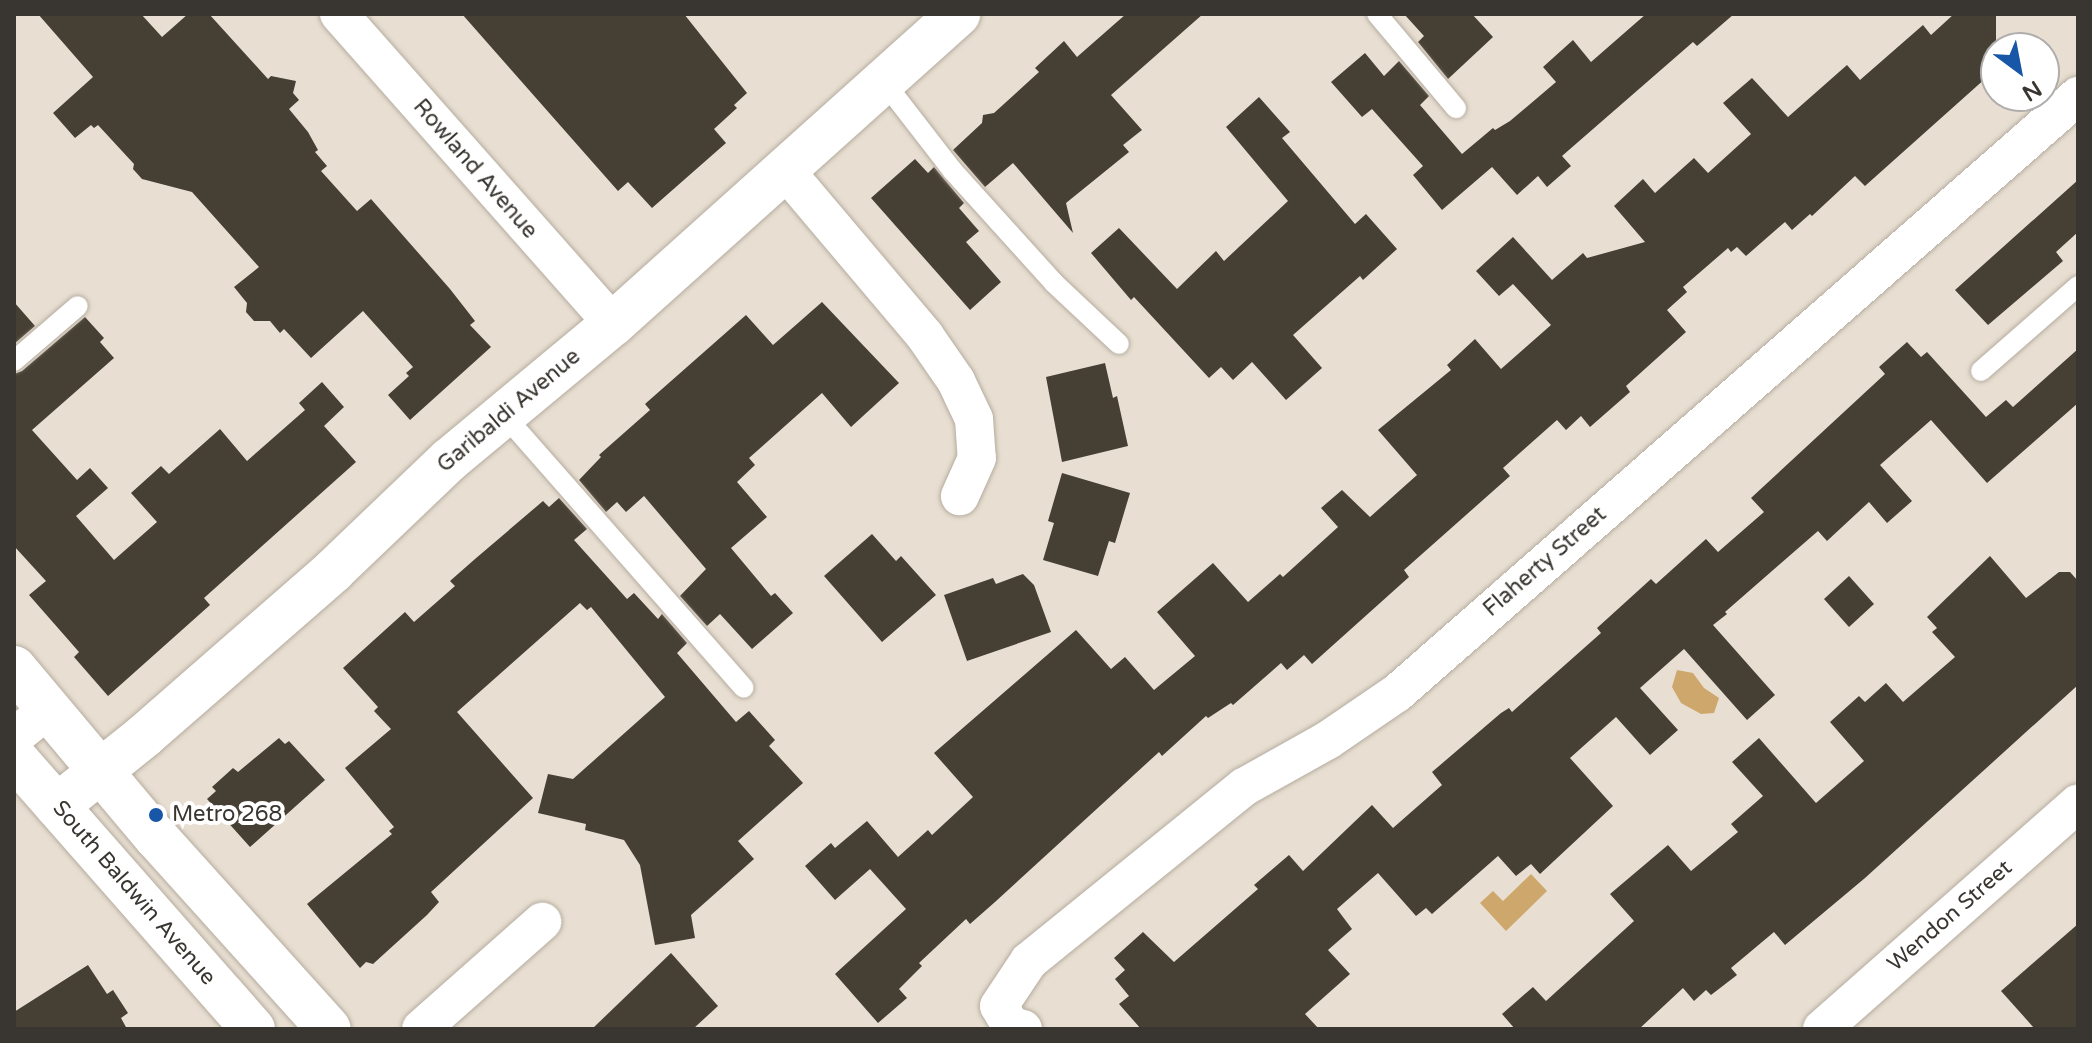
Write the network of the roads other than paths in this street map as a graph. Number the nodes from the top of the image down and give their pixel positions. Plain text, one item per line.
1 (339, 14) edge
2 (958, 14) edge
3 (1377, 14) edge
4 (884, 82) junction
5 (2078, 96) edge
6 (1456, 108) dead end
7 (784, 169) junction
8 (2078, 286) edge
9 (78, 306) dead end
10 (613, 324) junction
11 (1119, 344) dead end
12 (14, 361) edge
13 (1981, 371) dead end
14 (504, 415) junction
15 (960, 496) dead end
16 (14, 668) edge
17 (744, 688) dead end
18 (50, 708) junction
19 (14, 737) edge
20 (14, 757) edge
21 (100, 769) junction
22 (2078, 803) edge
23 (57, 806) junction
24 (542, 922) dead end
25 (1011, 1018) edge
26 (253, 1029) edge
27 (329, 1029) edge
28 (421, 1029) edge
29 (1822, 1029) edge

1 - 10 street, Rowland Avenue
2 - 4 street, Garibaldi Avenue
3 - 6 lane
4 - 7 street, Garibaldi Avenue
4 - 11 lane
5 - 25 street, Flaherty Street
7 - 10 street, Garibaldi Avenue
7 - 15 street
8 - 13 lane
9 - 12 lane
10 - 14 street, Garibaldi Avenue
14 - 17 lane
14 - 21 street, Garibaldi Avenue
16 - 18 street
18 - 19 street
18 - 21 street
20 - 23 street, South Baldwin Avenue
21 - 23 street, Garibaldi Avenue
21 - 27 street
22 - 29 street, Wendon Street
23 - 26 street, South Baldwin Avenue
24 - 28 street

